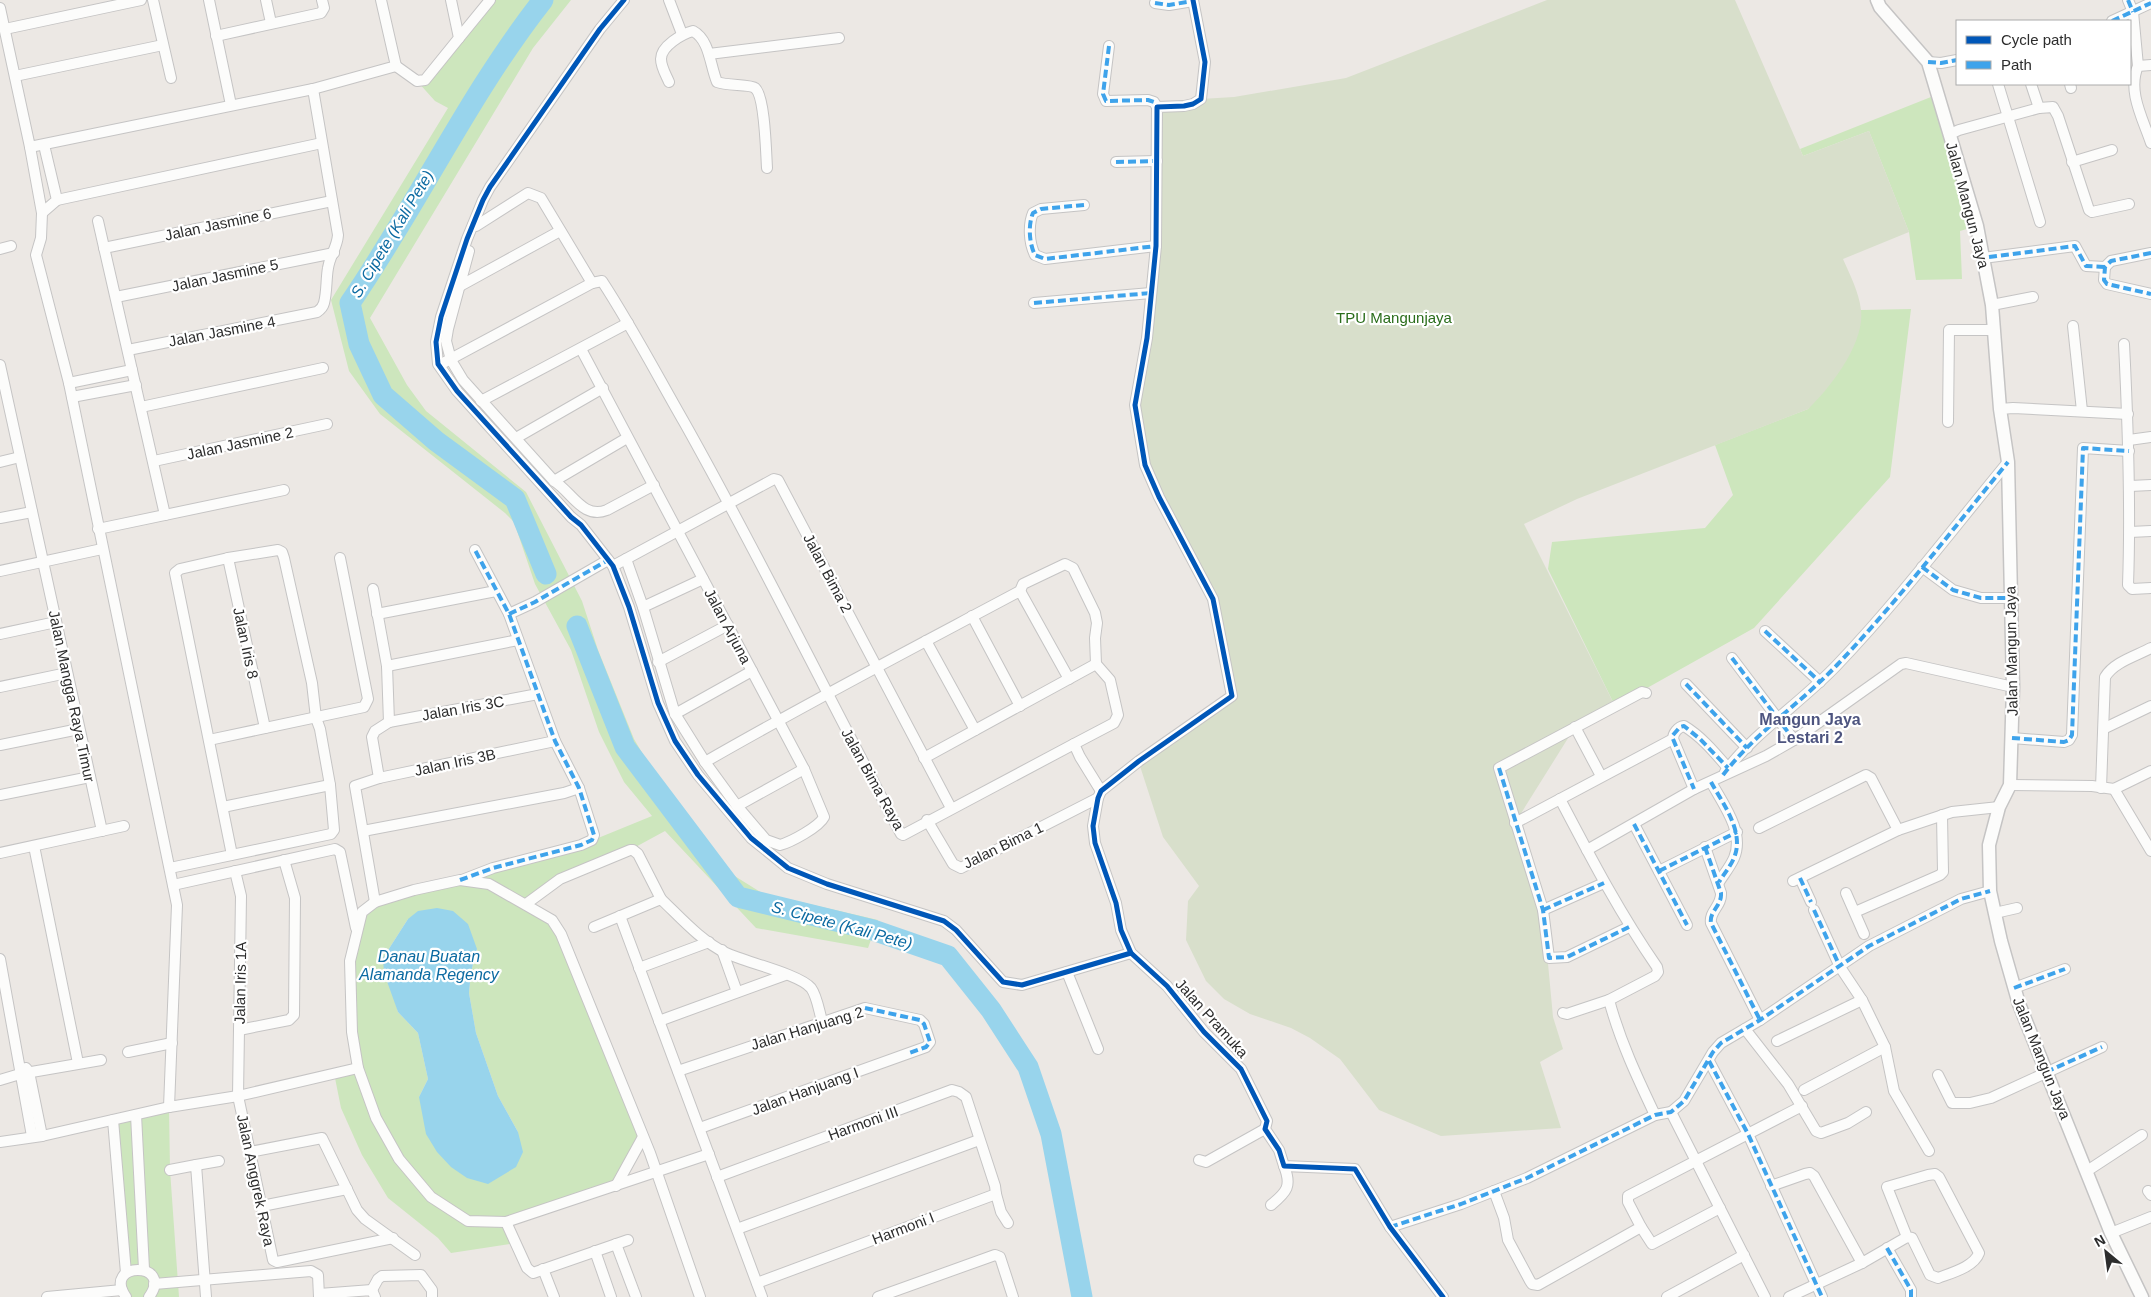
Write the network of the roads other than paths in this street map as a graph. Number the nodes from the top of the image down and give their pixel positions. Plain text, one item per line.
1 (141, 0) edge
2 (153, 0) edge
3 (208, 0) edge
4 (266, 0) edge
5 (322, 0) edge
6 (381, 0) edge
7 (452, 0) edge
8 (490, 0) edge
9 (624, 0) edge
10 (669, 0) edge
11 (1193, 0) edge
12 (1877, 0) edge
13 (2128, 0) edge
14 (1155, 3) dead end
15 (2151, 3) edge
16 (0, 8) edge
17 (2133, 12) junction
18 (2114, 20) edge
19 (270, 23) junction
20 (5, 29) junction
21 (682, 34) junction
22 (216, 36) junction
23 (459, 38) junction
24 (840, 38) dead end
25 (163, 45) junction
26 (1109, 46) dead end
27 (709, 54) junction
28 (1956, 60) edge
29 (1928, 62) junction
30 (2151, 65) edge
31 (396, 66) junction
32 (2138, 66) junction
33 (15, 76) junction
34 (171, 78) dead end
35 (669, 82) dead end
36 (1998, 85) edge
37 (2031, 85) edge
38 (313, 89) junction
39 (231, 105) junction
40 (1157, 107) junction
41 (2038, 108) junction
42 (2008, 118) junction
43 (1950, 134) junction
44 (322, 143) junction
45 (2151, 143) edge
46 (44, 144) junction
47 (30, 147) junction
48 (2112, 150) dead end
49 (1157, 160) junction
50 (1116, 162) dead end
51 (2072, 162) junction
52 (767, 168) dead end
53 (57, 200) junction
54 (332, 201) junction
55 (2129, 204) dead end
56 (1084, 205) dead end
57 (42, 214) junction
58 (98, 220) dead end
59 (2040, 222) dead end
60 (475, 225) junction
61 (560, 231) junction
62 (11, 246) dead end
63 (1156, 246) junction
64 (104, 248) junction
65 (0, 249) edge
66 (334, 252) junction
67 (2151, 252) edge
68 (1983, 258) junction
69 (2105, 267) junction
70 (592, 283) junction
71 (461, 286) junction
72 (450, 291) junction
73 (1151, 293) junction
74 (2151, 294) edge
75 (116, 297) junction
76 (2033, 297) dead end
77 (1034, 303) dead end
78 (1992, 305) junction
79 (628, 323) junction
80 (2073, 326) dead end
81 (1994, 330) junction
82 (2124, 344) dead end
83 (581, 349) junction
84 (128, 350) junction
85 (451, 360) junction
86 (438, 364) junction
87 (0, 365) edge
88 (323, 368) dead end
89 (132, 370) junction
90 (69, 383) junction
91 (136, 385) junction
92 (602, 388) junction
93 (72, 397) junction
94 (481, 400) junction
95 (4, 404) edge
96 (141, 408) junction
97 (2000, 409) junction
98 (2082, 412) junction
99 (2128, 414) junction
100 (1948, 422) dead end
101 (327, 424) dead end
102 (2151, 437) edge
103 (516, 438) junction
104 (627, 438) junction
105 (2129, 445) junction
106 (20, 457) junction
107 (0, 462) edge
108 (154, 462) junction
109 (2008, 462) junction
110 (554, 481) junction
111 (2151, 484) edge
112 (654, 486) junction
113 (2130, 486) junction
114 (284, 490) dead end
115 (730, 505) junction
116 (32, 512) junction
117 (165, 515) junction
118 (0, 518) edge
119 (98, 529) junction
120 (2151, 531) edge
121 (678, 532) junction
122 (2130, 532) junction
123 (102, 549) junction
124 (475, 550) dead end
125 (228, 558) junction
126 (340, 558) dead end
127 (626, 560) junction
128 (43, 561) junction
129 (610, 563) junction
130 (1922, 567) junction
131 (0, 571) edge
132 (703, 579) junction
133 (2151, 588) edge
134 (373, 589) dead end
135 (496, 591) junction
136 (1020, 591) junction
137 (2011, 598) junction
138 (643, 607) junction
139 (376, 614) junction
140 (509, 614) junction
141 (972, 616) junction
142 (56, 622) junction
143 (728, 626) junction
144 (1765, 630) dead end
145 (0, 634) edge
146 (518, 640) junction
147 (926, 641) junction
148 (2151, 648) edge
149 (1732, 658) dead end
150 (658, 662) junction
151 (1096, 664) junction
152 (387, 666) junction
153 (877, 667) junction
154 (752, 671) junction
155 (67, 673) junction
156 (1069, 679) junction
157 (1820, 682) junction
158 (1686, 684) dead end
159 (2013, 686) junction
160 (0, 687) edge
161 (1646, 693) dead end
162 (538, 694) junction
163 (827, 696) junction
164 (1020, 706) junction
165 (2151, 706) edge
166 (675, 714) junction
167 (316, 718) junction
168 (1779, 719) junction
169 (778, 720) junction
170 (389, 722) junction
171 (1575, 727) junction
172 (265, 728) junction
173 (2104, 728) junction
174 (79, 729) junction
175 (974, 730) junction
176 (2012, 738) junction
177 (208, 740) junction
178 (1673, 740) junction
179 (1794, 740) junction
180 (555, 741) junction
181 (1074, 744) junction
182 (0, 745) edge
183 (1748, 748) junction
184 (924, 758) junction
185 (705, 762) junction
186 (804, 769) junction
187 (1725, 771) junction
188 (2151, 771) edge
189 (1601, 776) junction
190 (90, 777) junction
191 (379, 778) junction
192 (1711, 782) junction
193 (330, 785) junction
194 (2010, 785) junction
195 (579, 788) junction
196 (2101, 788) junction
197 (1694, 789) junction
198 (2114, 789) junction
199 (1100, 794) junction
200 (0, 795) edge
201 (1560, 799) junction
202 (738, 806) junction
203 (224, 807) junction
204 (1999, 807) junction
205 (951, 808) junction
206 (1942, 815) junction
207 (928, 820) junction
208 (1515, 824) junction
209 (1634, 824) junction
210 (124, 826) dead end
211 (1759, 828) dead end
212 (1898, 830) junction
213 (102, 831) junction
214 (363, 831) junction
215 (1737, 832) junction
216 (2147, 837) edge
217 (34, 846) junction
218 (1705, 847) junction
219 (1587, 850) junction
220 (2151, 850) edge
221 (0, 854) edge
222 (232, 855) junction
223 (284, 860) junction
224 (170, 868) junction
225 (235, 871) junction
226 (1659, 871) junction
227 (460, 880) junction
228 (1718, 882) junction
229 (1604, 883) junction
230 (173, 885) junction
231 (1990, 891) junction
232 (1846, 893) dead end
233 (661, 899) junction
234 (375, 902) junction
235 (526, 904) junction
236 (2017, 908) dead end
237 (1543, 910) junction
238 (1855, 912) junction
239 (1995, 913) junction
240 (620, 916) junction
241 (1687, 925) dead end
242 (1629, 926) junction
243 (594, 927) dead end
244 (356, 930) junction
245 (1864, 934) dead end
246 (709, 942) junction
247 (722, 950) junction
248 (1130, 953) junction
249 (0, 959) edge
250 (1840, 967) junction
251 (640, 968) junction
252 (2065, 969) dead end
253 (1067, 972) junction
254 (785, 975) junction
255 (2014, 988) junction
256 (738, 992) junction
257 (1609, 1000) junction
258 (1862, 1000) junction
259 (1563, 1013) dead end
260 (1760, 1020) junction
261 (659, 1021) junction
262 (822, 1021) junction
263 (1745, 1029) junction
264 (239, 1030) junction
265 (1777, 1041) dead end
266 (172, 1043) junction
267 (1885, 1046) junction
268 (2102, 1046) dead end
269 (1098, 1049) dead end
270 (128, 1052) dead end
271 (910, 1054) joint
272 (101, 1060) dead end
273 (1709, 1061) junction
274 (78, 1063) junction
275 (358, 1068) junction
276 (678, 1071) junction
277 (2046, 1072) junction
278 (25, 1073) junction
279 (1938, 1075) dead end
280 (0, 1080) edge
281 (1804, 1090) dead end
282 (238, 1096) junction
283 (1802, 1106) junction
284 (169, 1107) junction
285 (1671, 1112) junction
286 (1866, 1112) dead end
287 (136, 1115) junction
288 (1656, 1115) junction
289 (113, 1120) junction
290 (700, 1128) junction
291 (1266, 1129) junction
292 (1748, 1134) junction
293 (2142, 1135) dead end
294 (37, 1136) junction
295 (643, 1137) junction
296 (979, 1140) junction
297 (0, 1142) edge
298 (1929, 1151) dead end
299 (250, 1152) junction
300 (708, 1152) junction
301 (1199, 1160) dead end
302 (1696, 1160) junction
303 (219, 1161) dead end
304 (196, 1165) junction
305 (1284, 1166) junction
306 (170, 1170) dead end
307 (656, 1171) junction
308 (2087, 1171) junction
309 (717, 1177) junction
310 (616, 1186) junction
311 (1771, 1186) junction
312 (348, 1189) junction
313 (1494, 1191) junction
314 (996, 1194) junction
315 (1271, 1205) dead end
316 (262, 1206) junction
317 (1720, 1208) junction
318 (2151, 1217) edge
319 (506, 1222) junction
320 (1008, 1223) dead end
321 (1390, 1227) junction
322 (1641, 1227) junction
323 (737, 1230) junction
324 (2111, 1233) junction
325 (1907, 1237) junction
326 (394, 1238) junction
327 (628, 1240) dead end
328 (616, 1244) junction
329 (1887, 1248) junction
330 (595, 1251) junction
331 (416, 1255) dead end
332 (1744, 1255) junction
333 (1862, 1263) junction
334 (144, 1269) junction
335 (543, 1269) junction
336 (126, 1273) junction
337 (205, 1280) junction
338 (757, 1283) junction
339 (154, 1284) junction
340 (1816, 1285) junction
341 (374, 1293) edge
342 (124, 1294) edge
343 (319, 1295) edge
344 (47, 1297) edge
345 (149, 1297) edge
346 (206, 1297) edge
347 (432, 1297) edge
348 (554, 1297) edge
349 (612, 1297) edge
350 (636, 1297) edge
351 (700, 1297) edge
352 (762, 1297) edge
353 (878, 1297) edge
354 (1013, 1297) edge
355 (1443, 1297) edge
356 (1667, 1297) edge
357 (1765, 1297) edge
358 (1789, 1297) edge
359 (1822, 1297) edge
360 (1911, 1297) edge
361 (2142, 1297) edge

1 - 20 street
2 - 25 street
3 - 22 street
4 - 19 street
5 - 19 street
6 - 31 street
7 - 23 street
8 - 23 street
9 - 60 street
10 - 21 street
11 - 14 street
11 - 40 street
12 - 29 street, Jalan Mangun Jaya
13 - 17 street
15 - 17 street
16 - 20 street
17 - 18 street
17 - 32 street
19 - 22 street
20 - 33 street
21 - 27 street
21 - 35 street
22 - 39 street
23 - 31 street
24 - 27 street
25 - 33 street
25 - 34 street
26 - 40 street
27 - 52 street
28 - 29 street
29 - 43 street, Jalan Mangun Jaya
30 - 32 street
31 - 38 street
32 - 45 street
33 - 47 street
36 - 42 street
37 - 41 street
38 - 39 street
38 - 44 street
39 - 46 street
40 - 49 street
41 - 42 street
41 - 51 street
42 - 43 street
42 - 59 street
43 - 68 street, Jalan Mangun Jaya
44 - 53 street
44 - 54 street
46 - 47 street
46 - 53 street
47 - 57 street
48 - 51 street
49 - 50 street
49 - 63 street
51 - 55 street
53 - 57 street
54 - 64 street, Jalan Jasmine 6
54 - 66 street
56 - 63 street
57 - 90 street
58 - 64 street
60 - 61 street
60 - 71 street
60 - 72 street
61 - 70 street
61 - 71 street
62 - 65 street
63 - 73 street
64 - 75 street
66 - 75 street, Jalan Jasmine 5
66 - 84 street, Jalan Jasmine 4
67 - 69 street
68 - 69 street
68 - 78 street, Jalan Mangun Jaya
69 - 74 street
70 - 79 street, Jalan Bima Raya
70 - 85 street
71 - 72 street
71 - 85 street
72 - 86 street
73 - 77 street
73 - 199 street
75 - 84 street
76 - 78 street
78 - 81 street, Jalan Mangun Jaya
79 - 83 street
79 - 115 street, Jalan Bima Raya
80 - 98 street
81 - 97 street, Jalan Mangun Jaya
81 - 100 street
82 - 99 street
83 - 92 street, Jalan Arjuna
83 - 94 street
84 - 89 street
85 - 86 street
85 - 94 street
86 - 129 street
87 - 95 street, Jalan Mangga Raya Timur
88 - 96 street
89 - 90 street
89 - 91 street
90 - 93 street
91 - 93 street
91 - 96 street
92 - 103 street
92 - 104 street, Jalan Arjuna
93 - 119 street
94 - 103 street
95 - 106 street, Jalan Mangga Raya Timur
96 - 108 street
97 - 98 street
97 - 109 street, Jalan Mangun Jaya
98 - 99 street
99 - 105 street
101 - 108 street, Jalan Jasmine 2
102 - 105 street
103 - 110 street
104 - 110 street
104 - 112 street, Jalan Arjuna
105 - 113 street
105 - 176 street
106 - 107 street
106 - 116 street, Jalan Mangga Raya Timur
108 - 117 street
109 - 130 street
109 - 137 street, Jalan Mangun Jaya
110 - 112 street
111 - 113 street
112 - 121 street, Jalan Arjuna
113 - 122 street
114 - 117 street
115 - 121 street
115 - 153 street, Jalan Bima 2
115 - 163 street, Jalan Bima Raya
116 - 118 street
116 - 128 street, Jalan Mangga Raya Timur
117 - 119 street
119 - 123 street
120 - 122 street
121 - 127 street
121 - 132 street, Jalan Arjuna
122 - 133 street
123 - 128 street
123 - 224 street
124 - 135 street
125 - 167 street
125 - 172 street, Jalan Iris 8
125 - 177 street
126 - 167 street
127 - 129 street
127 - 138 street
128 - 131 street
128 - 142 street, Jalan Mangga Raya Timur
129 - 140 street
129 - 253 street
130 - 137 street
130 - 157 street
132 - 138 street
132 - 143 street, Jalan Arjuna
134 - 139 street
135 - 139 street
135 - 140 street
136 - 141 street
136 - 151 street
136 - 156 street
137 - 159 street, Jalan Mangun Jaya
138 - 150 street
139 - 152 street
140 - 146 street
141 - 147 street
141 - 164 street
142 - 145 street
142 - 155 street, Jalan Mangga Raya Timur
143 - 150 street
143 - 154 street, Jalan Arjuna
144 - 157 street
146 - 152 street
146 - 162 street
147 - 153 street
147 - 175 street
148 - 173 street
149 - 168 street
150 - 166 street
151 - 156 street
151 - 181 street, Jalan Bima Raya
152 - 170 street
153 - 163 street
153 - 184 street, Jalan Bima 2
154 - 166 street
154 - 169 street, Jalan Arjuna
155 - 160 street
155 - 174 street, Jalan Mangga Raya Timur
156 - 164 street
157 - 168 street
158 - 183 street
159 - 176 street, Jalan Mangun Jaya
159 - 179 street
161 - 171 street
162 - 170 street, Jalan Iris 3C
162 - 180 street
163 - 169 street
163 - 207 street, Jalan Bima Raya
164 - 175 street
165 - 173 street
166 - 185 street
167 - 172 street
167 - 193 street
168 - 179 street
168 - 183 street
169 - 185 street
169 - 186 street, Jalan Arjuna
170 - 191 street
171 - 189 street
171 - 208 street
172 - 177 street
173 - 196 street
174 - 182 street
174 - 190 street, Jalan Mangga Raya Timur
175 - 184 street
176 - 194 street, Jalan Mangun Jaya
177 - 203 street
178 - 187 street
178 - 189 street
178 - 197 street
179 - 187 street
180 - 191 street, Jalan Iris 3B
180 - 195 street
181 - 199 street
181 - 205 street, Jalan Bima Raya
183 - 187 street
184 - 205 street, Jalan Bima 2
185 - 202 street
186 - 202 street
186 - 202 street, Jalan Arjuna
187 - 192 street
188 - 198 street
189 - 201 street
190 - 200 street
190 - 213 street, Jalan Mangga Raya Timur
191 - 214 street, Jalan Iris 3B
192 - 197 street
192 - 215 street
193 - 203 street
193 - 222 street
194 - 196 street
194 - 204 street, Jalan Mangun Jaya
195 - 214 street
195 - 227 street
196 - 198 street
197 - 209 street
198 - 216 street
199 - 207 street, Jalan Bima 1
199 - 248 street, Jalan Pramuka
201 - 208 street
201 - 219 street
203 - 222 street
204 - 206 street
204 - 231 street, Jalan Mangun Jaya
205 - 207 street, Jalan Bima Raya
206 - 212 street
206 - 238 street
208 - 237 street
209 - 219 street
209 - 226 street
210 - 213 street
211 - 212 street
212 - 250 street
213 - 217 street
214 - 234 street
215 - 218 street
215 - 228 street
216 - 220 street
217 - 221 street
217 - 274 street
218 - 226 street
218 - 228 street
219 - 229 street
222 - 224 street
223 - 225 street
223 - 244 street
223 - 264 street
224 - 230 street
225 - 230 street
225 - 264 street, Jalan Iris 1A
226 - 241 street
227 - 234 street
227 - 235 street
228 - 260 street
229 - 237 street
229 - 242 street
230 - 266 street
231 - 239 street, Jalan Mangun Jaya
231 - 250 street
232 - 238 street
233 - 235 street
233 - 240 street
233 - 246 street
234 - 244 street
235 - 295 street
236 - 239 street
237 - 242 street
238 - 245 street
239 - 255 street, Jalan Mangun Jaya
240 - 243 street
240 - 251 street
242 - 257 street
244 - 275 street
246 - 247 street
246 - 251 street
247 - 254 street
247 - 256 street
248 - 253 street
248 - 291 street, Jalan Pramuka
249 - 278 street
250 - 258 street
250 - 260 street
251 - 261 street
252 - 255 street
253 - 269 street
254 - 256 street
254 - 262 street
255 - 277 street, Jalan Mangun Jaya
256 - 261 street
257 - 259 street
257 - 288 street
258 - 265 street
258 - 267 street
260 - 263 street
261 - 276 street
262 - 271 street, Jalan Hanjuang 2
262 - 276 street, Jalan Hanjuang 2
263 - 273 street
263 - 283 street
264 - 282 street, Jalan Iris 1A
266 - 270 street
266 - 284 street
267 - 281 street
267 - 298 street
268 - 277 street
271 - 290 street, Jalan Hanjuang I
272 - 274 street
273 - 285 street
273 - 292 street
274 - 278 street
275 - 282 street
275 - 319 street
276 - 290 street
277 - 279 street
277 - 308 street, Jalan Mangun Jaya
278 - 280 street
278 - 294 street
282 - 284 street
282 - 299 street, Jalan Anggrek Raya
283 - 286 street
283 - 292 street
284 - 287 street
285 - 288 street
285 - 302 street
287 - 289 street
287 - 334 street
288 - 313 street
289 - 294 street
289 - 336 street
290 - 300 street
291 - 301 street
291 - 305 street, Jalan Pramuka
292 - 302 street
292 - 311 street
293 - 308 street
294 - 297 street
295 - 307 street
295 - 310 street
296 - 309 street, Harmoni III
296 - 314 street
296 - 323 street
299 - 312 street
299 - 316 street, Jalan Anggrek Raya
300 - 307 street
300 - 309 street
302 - 317 street
302 - 322 street
303 - 304 street
304 - 306 street
304 - 337 street
305 - 315 street, Jalan Pramuka
305 - 321 street
307 - 310 street
307 - 351 street
308 - 324 street, Jalan Mangun Jaya
309 - 323 street
310 - 319 street
311 - 333 street
311 - 340 street
312 - 316 street
312 - 326 street
313 - 321 street
313 - 322 street
314 - 320 street
314 - 338 street, Harmoni I
316 - 326 street, Jalan Anggrek Raya
317 - 322 street
317 - 332 street
318 - 324 street
319 - 335 street
321 - 355 street
323 - 338 street
324 - 361 street, Jalan Mangun Jaya
325 - 325 street
325 - 329 street
326 - 331 street
327 - 328 street
328 - 330 street
328 - 350 street
329 - 333 street
329 - 360 street
330 - 335 street
330 - 349 street
332 - 356 street
332 - 357 street
333 - 340 street
334 - 336 street
334 - 339 street
335 - 348 street
336 - 342 street
337 - 339 street
337 - 343 street
337 - 346 street
338 - 352 street
339 - 345 street
340 - 358 street
340 - 359 street
341 - 343 street
341 - 347 street
342 - 344 street
353 - 354 street

